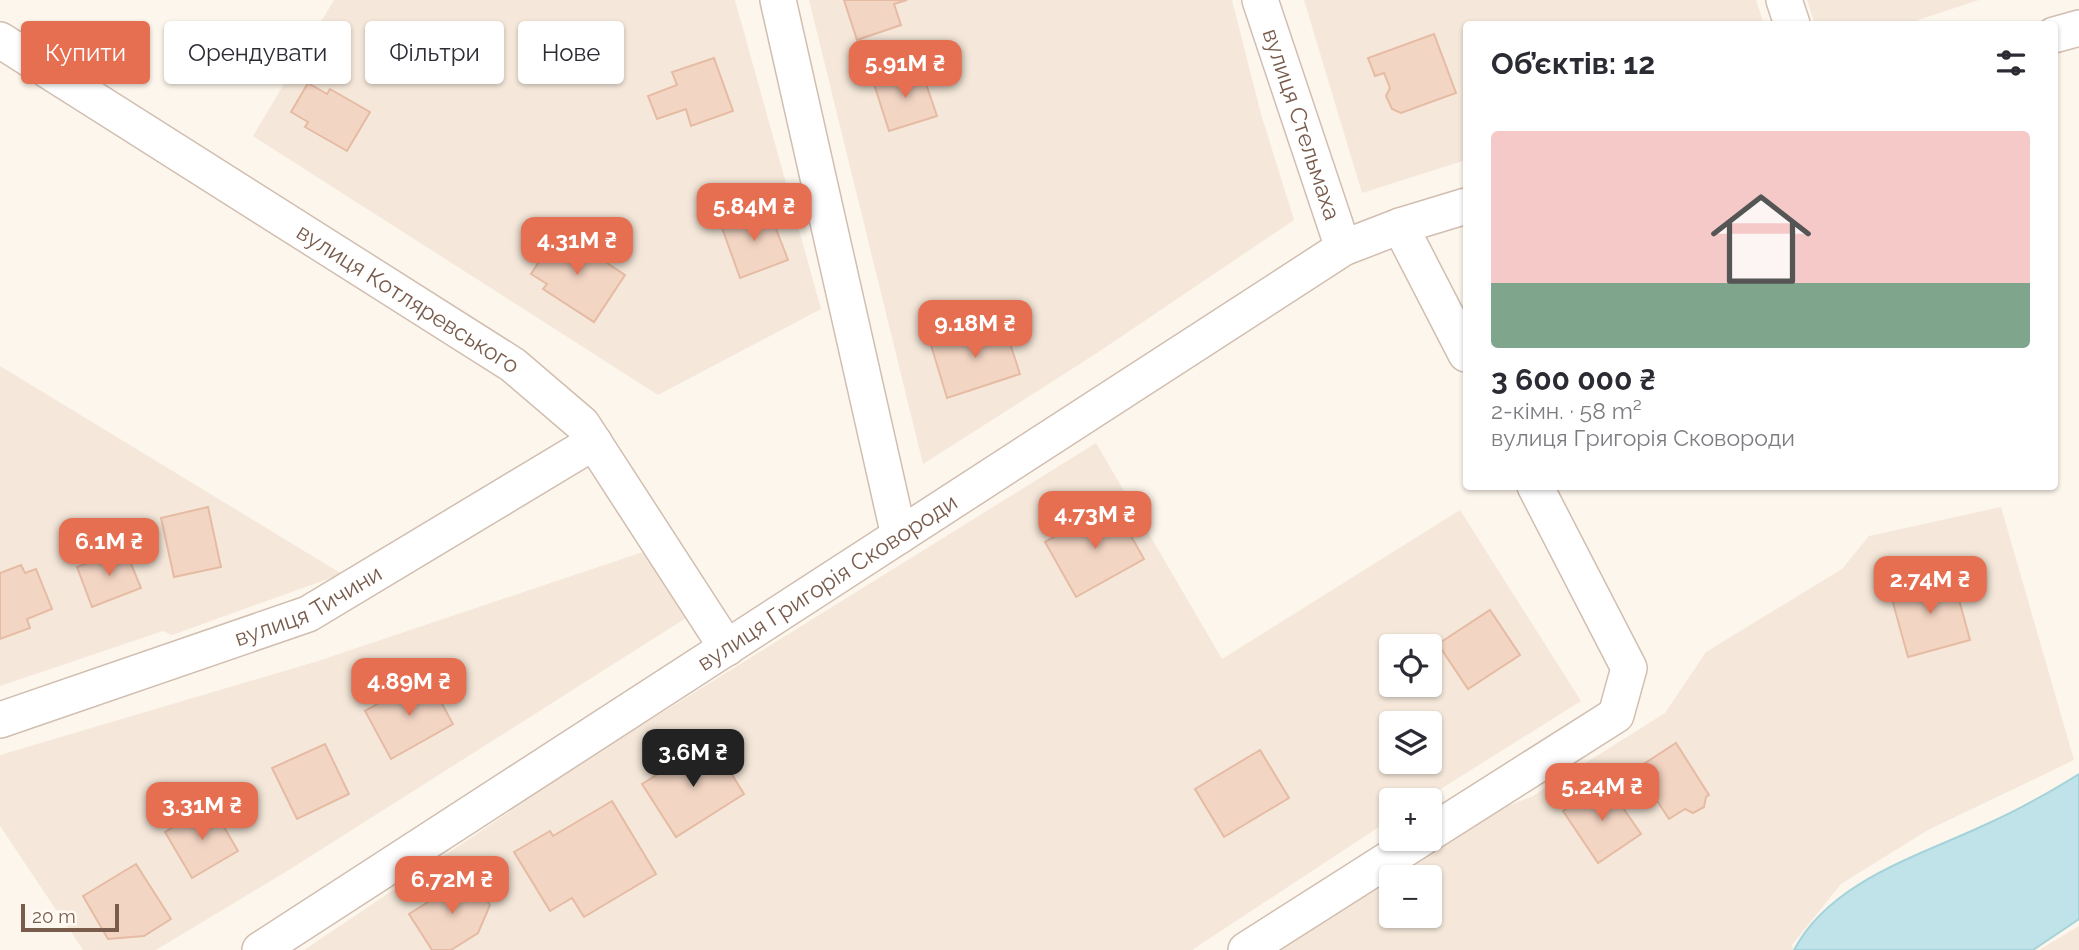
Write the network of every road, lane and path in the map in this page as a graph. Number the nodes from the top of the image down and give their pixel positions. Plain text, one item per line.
1 (778, 0) edge
2 (1260, 0) edge
3 (1784, 0) edge
4 (1791, 21) edge
5 (2079, 28) edge
6 (2058, 34) edge
7 (0, 40) edge
8 (1463, 207) edge
9 (1400, 226) junction
10 (1343, 248) junction
11 (1463, 348) edge
12 (594, 442) junction
13 (1537, 490) edge
14 (899, 536) junction
15 (727, 648) junction
16 (0, 720) edge
17 (1442, 825) edge
18 (1401, 851) edge
19 (260, 950) edge
20 (1245, 950) edge

1 - 14 street
2 - 10 street, вулиця Стельмаха
3 - 4 street
5 - 6 street
7 - 12 street, вулиця Котляревського
8 - 9 street, вулиця Григорія Сковороди
9 - 10 street, вулиця Григорія Сковороди
9 - 11 street
10 - 14 street, вулиця Григорія Сковороди
12 - 15 street, вулиця Котляревського
12 - 16 street, вулиця Тичини
13 - 17 street
14 - 15 street, вулиця Григорія Сковороди
15 - 19 street, вулиця Григорія Сковороди
18 - 20 street

